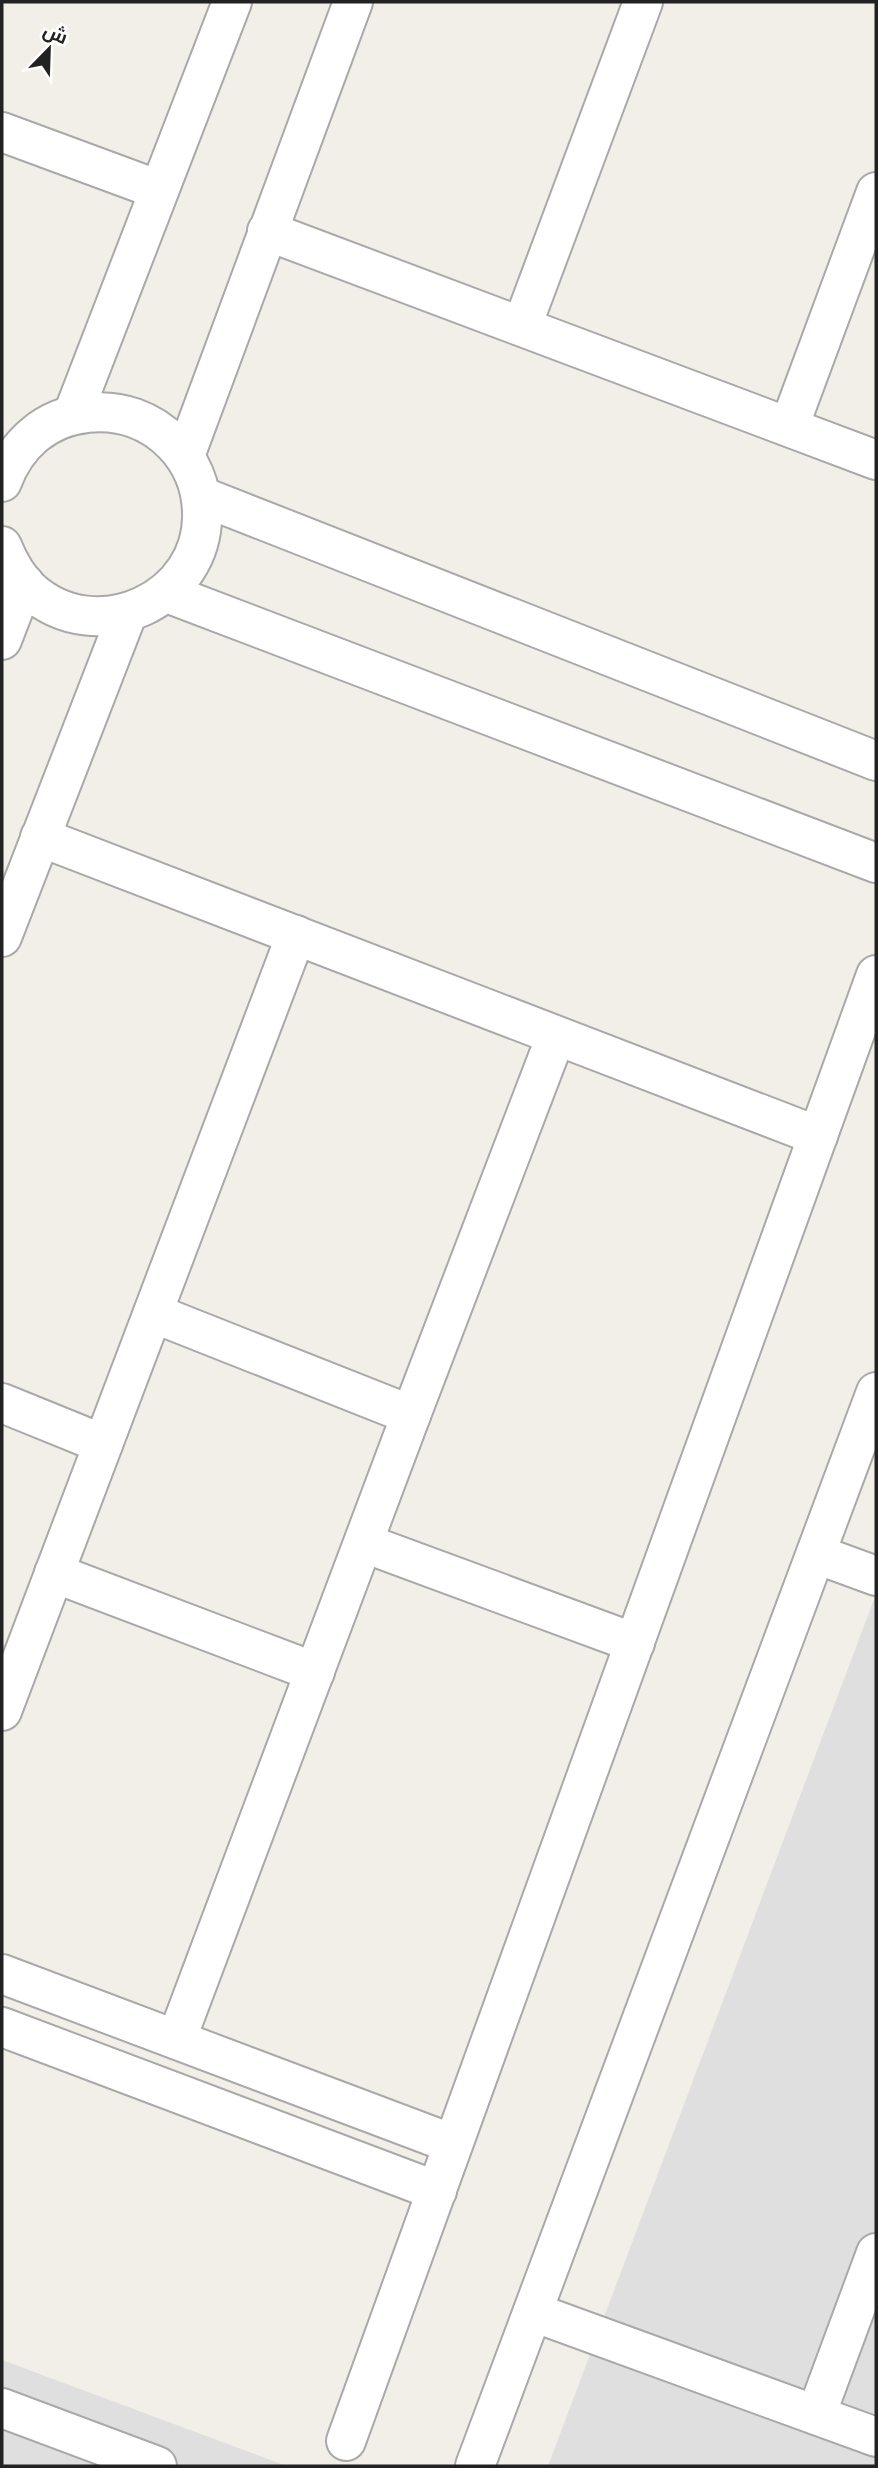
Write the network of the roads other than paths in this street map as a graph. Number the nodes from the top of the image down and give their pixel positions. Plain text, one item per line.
1 (232, 2) edge
2 (353, 2) edge
3 (643, 2) edge
4 (2, 132) edge
5 (159, 190) junction
6 (876, 192) edge
7 (267, 231) junction
8 (522, 326) junction
9 (73, 414) junction
10 (789, 427) junction
11 (13, 438) edge
12 (185, 456) junction
13 (876, 460) edge
14 (2, 482) edge
15 (201, 496) junction
16 (2, 546) edge
17 (24, 583) junction
18 (167, 593) junction
19 (128, 612) junction
20 (2, 640) edge
21 (876, 761) edge
22 (40, 837) junction
23 (876, 863) edge
24 (296, 935) junction
25 (2, 937) edge
26 (876, 975) edge
27 (556, 1036) junction
28 (818, 1136) junction
29 (153, 1313) junction
30 (876, 1392) edge
31 (2, 1403) edge
32 (411, 1415) junction
33 (103, 1444) junction
34 (365, 1543) junction
35 (816, 1554) junction
36 (54, 1573) junction
37 (876, 1576) edge
38 (635, 1643) junction
39 (315, 1672) junction
40 (2, 1711) edge
41 (2, 1974) edge
42 (2, 2028) edge
43 (177, 2038) junction
44 (453, 2144) junction
45 (437, 2190) junction
46 (876, 2253) edge
47 (533, 2312) junction
48 (2, 2408) edge
49 (817, 2415) junction
50 (876, 2437) edge
51 (346, 2441) dead end
52 (157, 2466) edge
53 (475, 2466) edge

1 - 5 street
2 - 7 street
3 - 8 street
4 - 5 street
5 - 9 street
6 - 10 street
7 - 8 street
7 - 12 street
8 - 10 street
9 - 11 street
9 - 12 street
10 - 13 street
11 - 14 street
12 - 15 street
15 - 18 street
15 - 21 street
16 - 17 street
17 - 19 street
17 - 20 street
18 - 19 street
18 - 23 street
19 - 22 street
22 - 24 street
22 - 25 street
24 - 27 street
24 - 29 street
26 - 28 street
27 - 28 street
27 - 32 street
28 - 38 street
29 - 32 street
29 - 33 street
30 - 35 street
31 - 33 street
32 - 34 street
33 - 36 street
34 - 38 street
34 - 39 street
35 - 37 street
35 - 47 street
36 - 39 street
36 - 40 street
38 - 44 street
39 - 43 street
41 - 43 street
42 - 45 street
43 - 44 street
44 - 45 street
45 - 51 street
46 - 49 street
47 - 49 street
47 - 53 street
48 - 52 street
49 - 50 street

